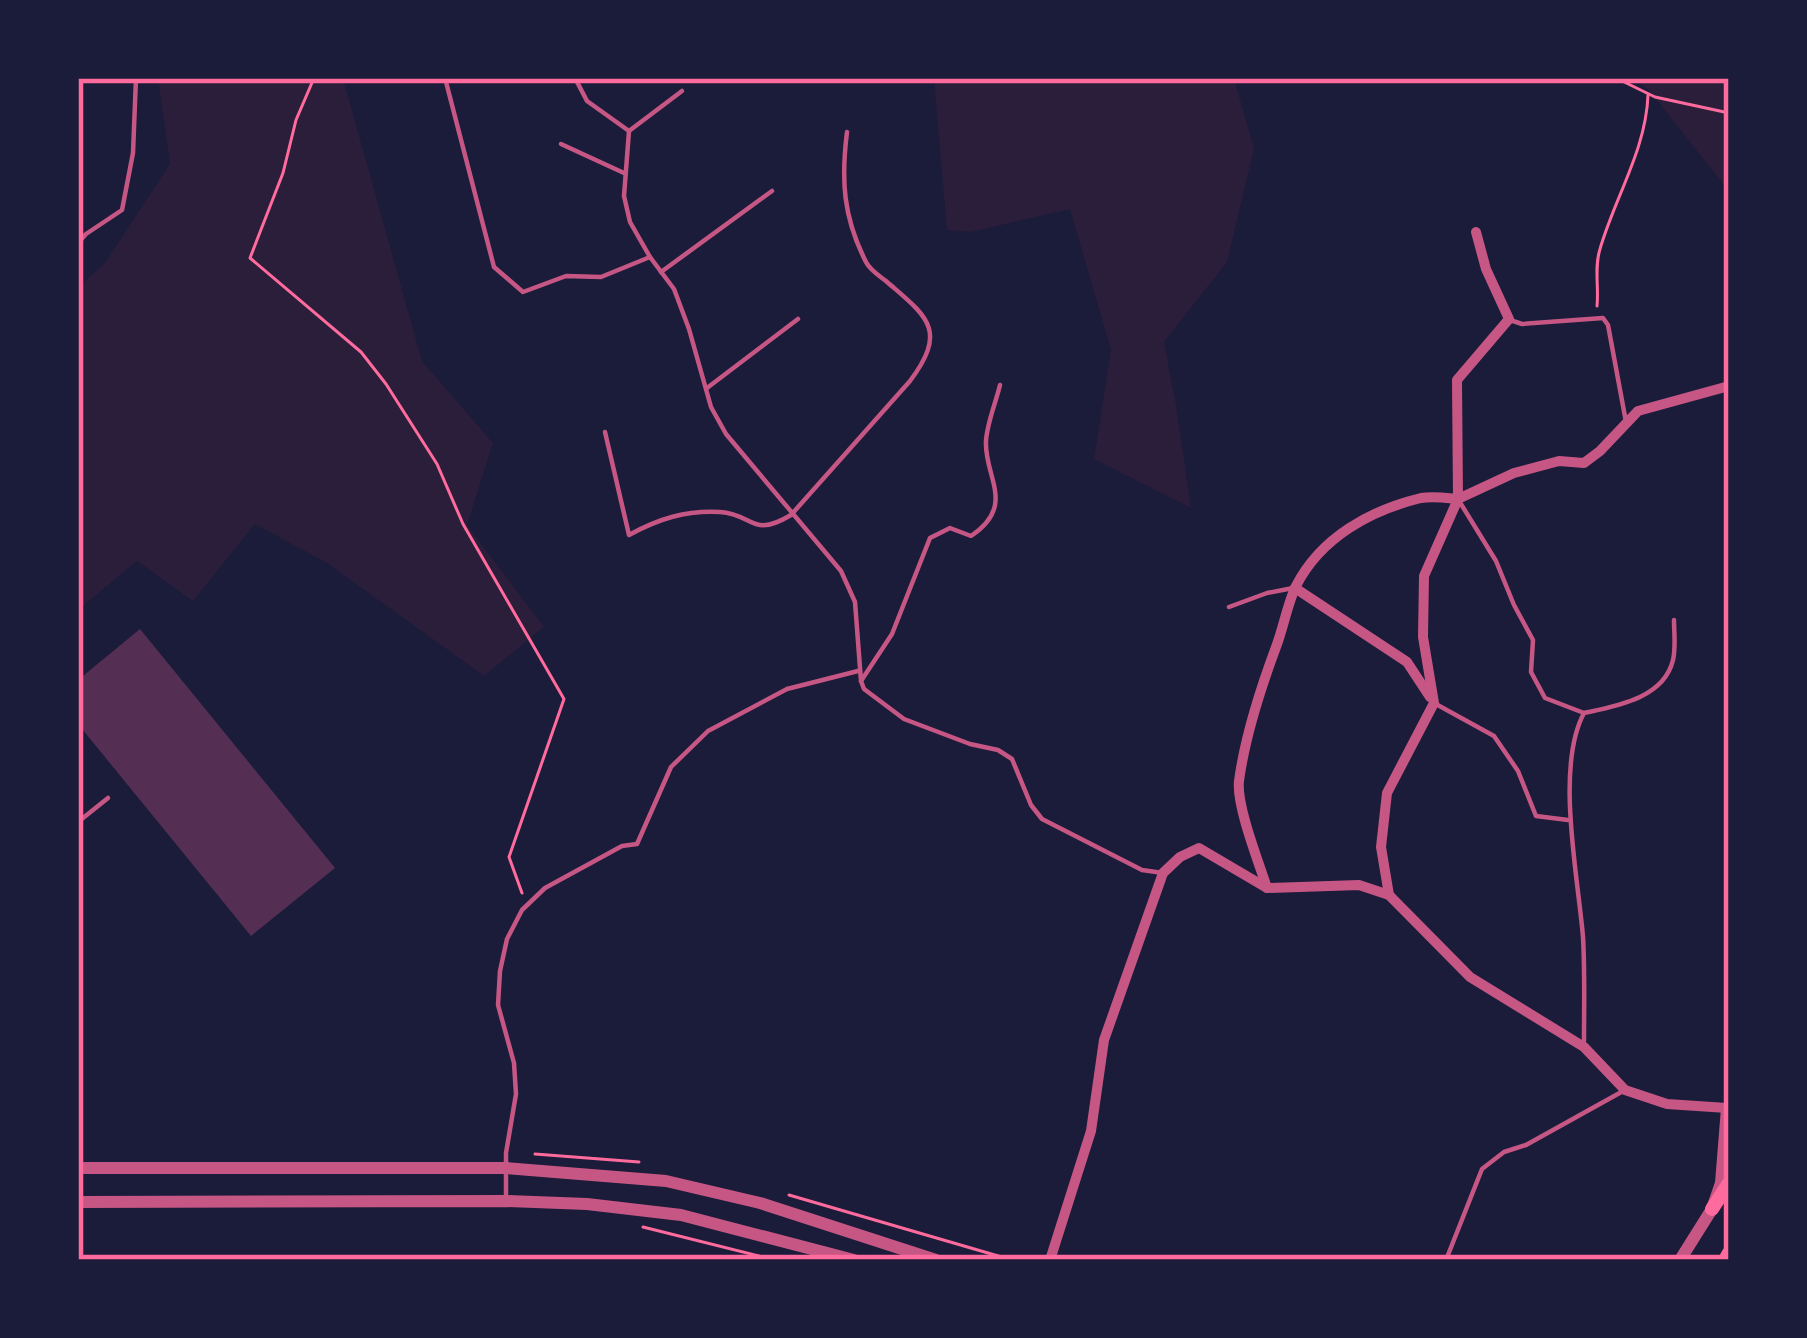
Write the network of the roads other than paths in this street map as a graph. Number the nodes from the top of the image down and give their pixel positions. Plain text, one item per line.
1 (136, 78) edge
2 (445, 78) edge
3 (575, 78) edge
4 (682, 91) dead end
5 (628, 131) junction
6 (847, 132) dead end
7 (561, 144) dead end
8 (624, 173) junction
9 (772, 191) dead end
10 (1476, 232) dead end
11 (78, 244) edge
12 (650, 257) junction
13 (661, 272) junction
14 (798, 319) dead end
15 (1509, 320) junction
16 (1000, 385) dead end
17 (1729, 386) edge
18 (706, 388) junction
19 (1625, 422) junction
20 (605, 432) dead end
21 (1458, 500) junction
22 (791, 515) junction
23 (1295, 588) junction
24 (1229, 607) dead end
25 (1674, 620) dead end
26 (860, 670) junction
27 (861, 681) junction
28 (1434, 703) junction
29 (1584, 713) junction
30 (108, 798) dead end
31 (1570, 820) junction
32 (78, 822) edge
33 (1163, 873) junction
34 (1267, 888) junction
35 (1389, 895) junction
36 (1584, 1047) junction
37 (1625, 1090) junction
38 (1728, 1107) edge
39 (78, 1168) edge
40 (506, 1168) junction
41 (1729, 1183) edge
42 (506, 1201) junction
43 (78, 1202) edge
44 (1712, 1209) junction
45 (854, 1260) edge
46 (936, 1260) edge
47 (1050, 1260) edge
48 (1446, 1260) edge
49 (1680, 1260) edge

1 - 11 lane
2 - 12 lane
3 - 5 lane
4 - 5 lane
5 - 8 lane
6 - 22 lane
7 - 8 lane
8 - 12 lane
9 - 13 lane
10 - 15 street
12 - 13 lane
13 - 18 lane
14 - 18 lane
15 - 19 lane
15 - 21 street
16 - 27 lane
17 - 19 street
18 - 22 lane
19 - 21 street
20 - 22 lane
21 - 23 street
21 - 28 street
21 - 29 lane
22 - 26 lane
23 - 24 lane
23 - 28 street
23 - 34 street
25 - 29 lane
26 - 27 lane
26 - 40 lane
27 - 33 lane
28 - 31 lane
28 - 35 street
29 - 31 lane
30 - 32 lane
31 - 36 lane
33 - 34 street
33 - 47 street
34 - 35 street
35 - 36 street
36 - 37 street
37 - 38 street
37 - 48 lane
38 - 44 street
39 - 40 street
40 - 42 lane
40 - 46 street
41 - 44 main road
42 - 43 street
42 - 45 street
44 - 49 street

